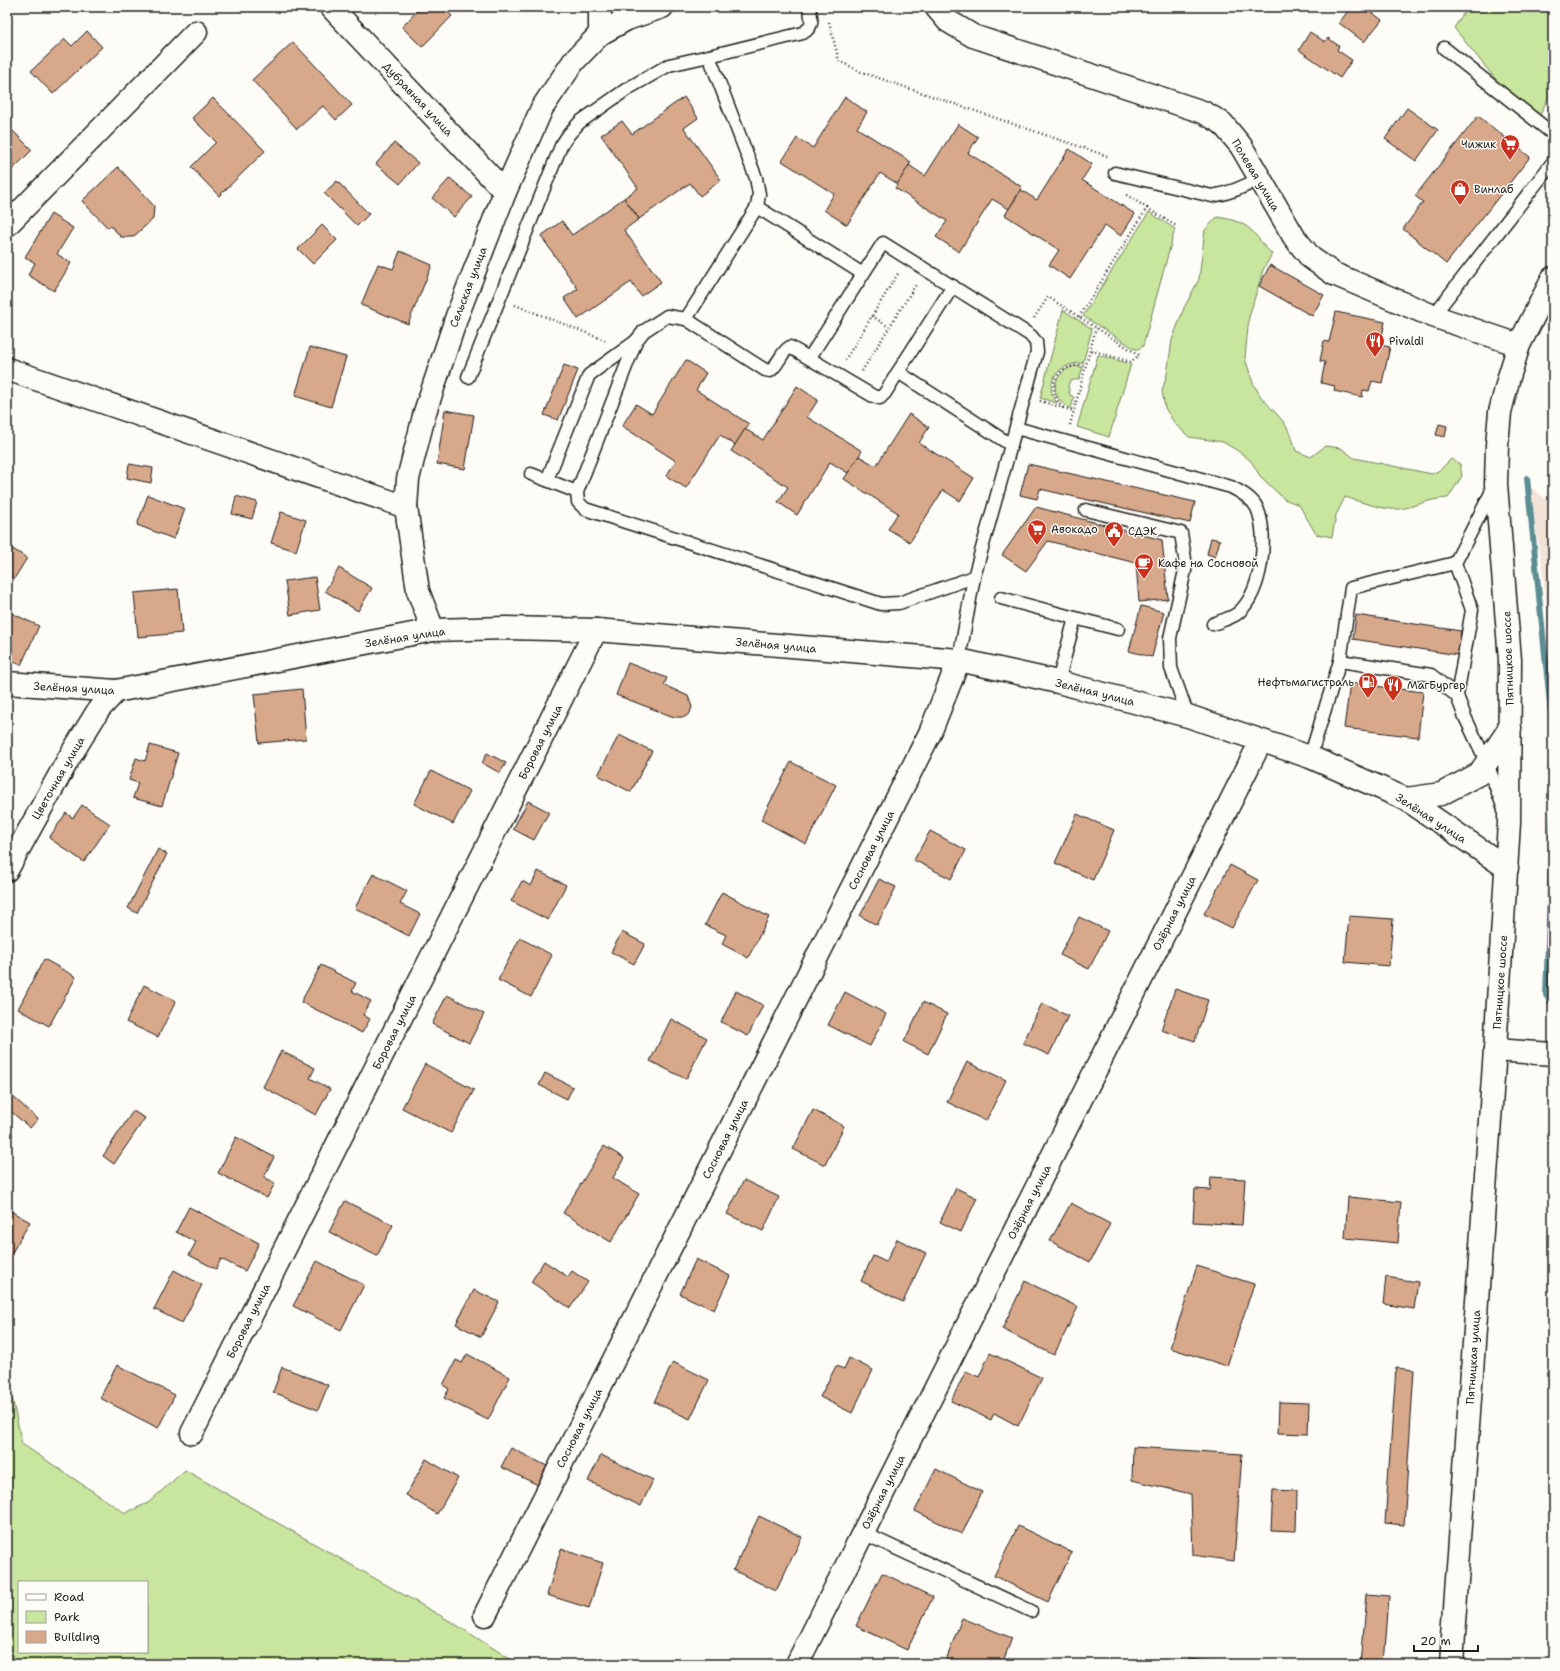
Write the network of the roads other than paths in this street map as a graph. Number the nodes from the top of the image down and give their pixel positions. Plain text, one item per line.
1 (331, 7) edge
2 (600, 7) edge
3 (662, 7) edge
4 (810, 7) edge
5 (936, 7) edge
6 (196, 32) dead end
7 (600, 34) junction
8 (1444, 48) dead end
9 (709, 56) junction
10 (1553, 134) edge
11 (1553, 162) edge
12 (1115, 173) dead end
13 (1258, 179) junction
14 (505, 192) junction
15 (757, 207) junction
16 (7, 225) edge
17 (863, 274) junction
18 (1553, 278) edge
19 (953, 286) junction
20 (1433, 316) junction
21 (686, 319) junction
22 (636, 341) junction
23 (1519, 345) junction
24 (810, 357) junction
25 (7, 369) edge
26 (898, 372) junction
27 (468, 377) dead end
28 (1016, 428) junction
29 (1011, 445) junction
30 (531, 474) dead end
31 (547, 480) junction
32 (1496, 484) junction
33 (577, 492) junction
34 (406, 508) junction
35 (1086, 510) dead end
36 (1455, 563) junction
37 (974, 577) junction
38 (1001, 598) dead end
39 (1075, 618) junction
40 (1213, 624) dead end
41 (1118, 629) dead end
42 (433, 630) junction
43 (596, 630) junction
44 (959, 660) junction
45 (1340, 661) junction
46 (1058, 682) junction
47 (7, 683) edge
48 (116, 691) junction
49 (1457, 696) junction
50 (1188, 716) junction
51 (1510, 728) junction
52 (1261, 741) junction
53 (1310, 757) junction
54 (1487, 763) junction
55 (1406, 799) junction
56 (1509, 823) junction
57 (1507, 868) junction
58 (7, 870) edge
59 (1495, 1050) junction
60 (1553, 1054) edge
61 (192, 1433) dead end
62 (862, 1533) junction
63 (1031, 1611) dead end
64 (485, 1615) dead end
65 (797, 1664) edge
66 (1451, 1664) edge

1 - 14 street, Дубравная улица
2 - 7 street
3 - 7 street, Сельская улица
4 - 9 lane
5 - 13 street, Полевая улица
6 - 16 street
7 - 14 street, Сельская улица
8 - 10 lane
9 - 15 lane
9 - 27 lane
11 - 20 lane
12 - 13 lane
13 - 20 street, Полевая улица
14 - 34 street, Сельская улица
15 - 17 lane
15 - 21 lane
17 - 19 lane
17 - 24 lane
18 - 23 street, Пятницкое шоссе
19 - 26 lane
19 - 28 lane
20 - 23 street, Полевая улица
21 - 22 lane
21 - 24 lane
22 - 31 lane
22 - 33 lane
23 - 32 street, Пятницкое шоссе
24 - 26 lane
25 - 34 street
26 - 29 lane
28 - 29 lane
28 - 40 lane
29 - 37 lane
30 - 31 lane
31 - 33 lane
32 - 36 lane
32 - 51 street, Пятницкое шоссе
33 - 37 lane
34 - 42 street, Сельская улица
35 - 50 lane
36 - 45 lane
36 - 49 lane
37 - 44 lane
38 - 39 lane
39 - 41 lane
39 - 46 lane
42 - 43 street, Зелёная улица
42 - 48 street, Зелёная улица
43 - 44 street, Зелёная улица
43 - 61 street, Боровая улица
44 - 46 street, Зелёная улица
44 - 64 street, Сосновая улица
45 - 49 lane
45 - 53 lane
46 - 50 street, Зелёная улица
47 - 48 street, Зелёная улица
48 - 58 street, Цветочная улица
49 - 54 lane
50 - 52 street, Зелёная улица
51 - 54 street
51 - 56 street, Пятницкое шоссе
52 - 53 street, Зелёная улица
52 - 62 street, Озёрная улица
53 - 55 street, Зелёная улица
54 - 55 street
54 - 56 lane
55 - 57 street, Зелёная улица
56 - 57 street, Пятницкое шоссе
57 - 59 street, Пятницкое шоссе
59 - 60 street
59 - 66 street, Пятницкая улица
62 - 63 lane
62 - 65 street, Озёрная улица

